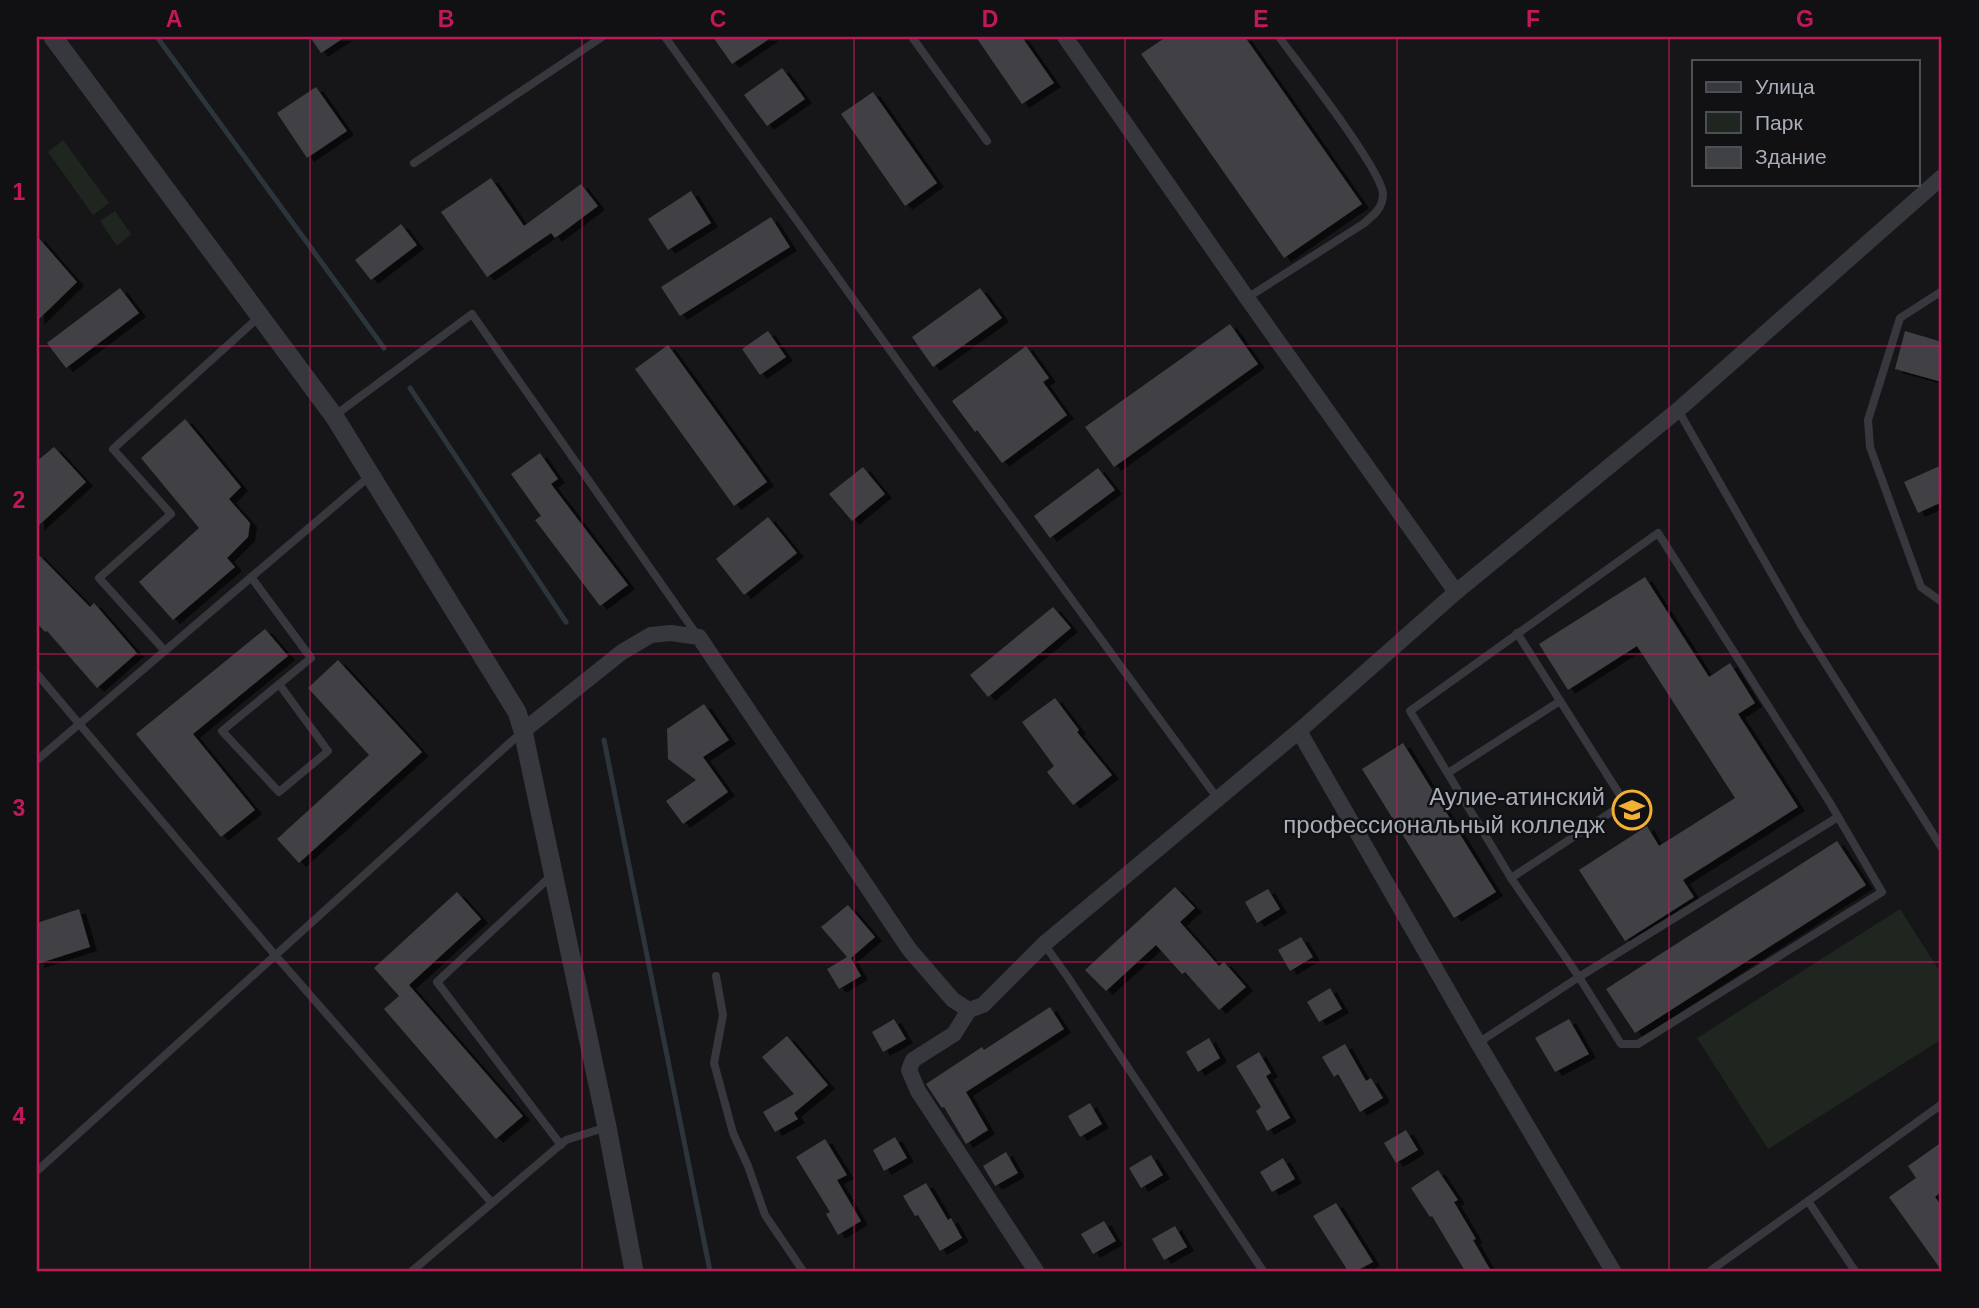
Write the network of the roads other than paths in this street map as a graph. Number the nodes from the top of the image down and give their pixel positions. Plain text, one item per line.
1 (52, 37) edge
2 (602, 37) edge
3 (665, 37) edge
4 (912, 37) edge
5 (1065, 37) edge
6 (1279, 37) edge
7 (987, 141) dead end
8 (414, 163) dead end
9 (1942, 177) edge
10 (1942, 290) edge
11 (1247, 298) junction
12 (260, 316) junction
13 (1678, 410) junction
14 (334, 416) junction
15 (370, 475) junction
16 (251, 577) junction
17 (1455, 592) junction
18 (1942, 602) edge
19 (1517, 633) junction
20 (699, 637) junction
21 (165, 651) junction
22 (37, 674) edge
23 (279, 684) junction
24 (1560, 701) junction
25 (80, 723) junction
26 (523, 731) junction
27 (1299, 731) junction
28 (37, 760) edge
29 (1448, 773) junction
30 (1218, 799) junction
31 (1838, 817) junction
32 (1942, 848) edge
33 (554, 874) junction
34 (1511, 878) junction
35 (1044, 944) junction
36 (275, 955) junction
37 (716, 976) dead end
38 (1579, 976) junction
39 (969, 1010) junction
40 (1479, 1043) junction
41 (1942, 1104) edge
42 (607, 1127) junction
43 (561, 1145) junction
44 (37, 1171) edge
45 (1808, 1201) junction
46 (492, 1203) junction
47 (412, 1271) edge
48 (634, 1271) edge
49 (803, 1271) edge
50 (1035, 1271) edge
51 (1263, 1271) edge
52 (1613, 1271) edge
53 (1710, 1271) edge
54 (1855, 1271) edge

1 - 12 street
2 - 8 lane
3 - 30 lane
4 - 7 lane
5 - 11 street
6 - 11 lane
9 - 13 street
10 - 18 lane
11 - 17 street
12 - 14 street
12 - 21 lane
13 - 17 street
13 - 32 lane
14 - 15 street
14 - 20 lane
15 - 16 lane
15 - 26 street
16 - 21 lane
16 - 23 lane
17 - 27 street
19 - 24 lane
19 - 29 lane
19 - 31 lane
20 - 26 street
20 - 39 street
21 - 25 lane
22 - 25 lane
23 - 23 lane
24 - 29 lane
24 - 34 lane
25 - 28 lane
25 - 36 lane
26 - 33 street
26 - 36 lane
27 - 30 street
27 - 40 street
29 - 34 lane
30 - 35 street
31 - 38 lane
31 - 38 lane
33 - 42 street
33 - 43 lane
34 - 38 lane
35 - 39 street
35 - 51 lane
36 - 44 lane
36 - 46 lane
37 - 49 lane
38 - 40 lane
39 - 50 street
40 - 52 street
41 - 45 lane
42 - 43 lane
42 - 48 street
43 - 46 lane
45 - 53 lane
45 - 54 lane
46 - 47 lane

